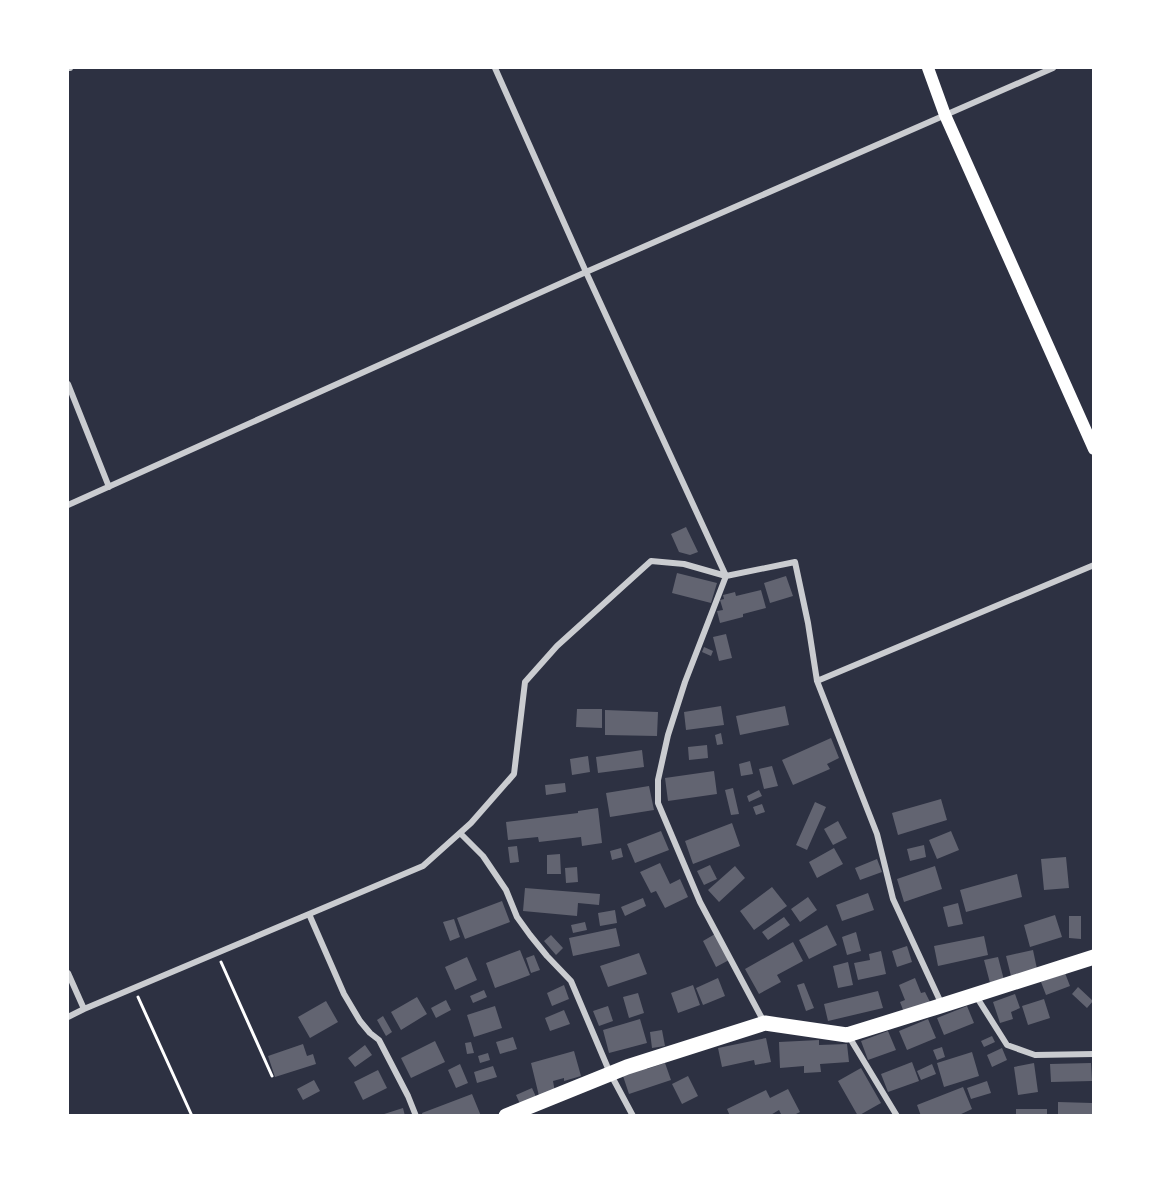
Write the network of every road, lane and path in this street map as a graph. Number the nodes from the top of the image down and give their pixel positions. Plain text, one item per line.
1 (495, 68) edge
2 (928, 68) edge
3 (1053, 68) edge
4 (945, 115) junction
5 (586, 272) junction
6 (68, 384) edge
7 (1094, 449) edge
8 (109, 487) junction
9 (68, 505) edge
10 (1094, 565) edge
11 (726, 576) junction
12 (817, 681) junction
13 (460, 833) junction
14 (309, 914) junction
15 (217, 952) junction
16 (1094, 957) edge
17 (68, 973) edge
18 (134, 988) junction
19 (975, 995) junction
20 (943, 1006) junction
21 (84, 1009) junction
22 (68, 1017) edge
23 (765, 1023) junction
24 (847, 1035) junction
25 (1094, 1054) edge
26 (610, 1073) junction
27 (272, 1076) dead end
28 (192, 1116) edge
29 (305, 1116) edge
30 (315, 1116) edge
31 (416, 1116) edge
32 (506, 1116) edge
33 (633, 1116) edge
34 (897, 1116) edge

1 - 5 street
2 - 4 main road
3 - 4 street
4 - 5 street
4 - 7 main road
5 - 8 street
5 - 11 street
6 - 8 street
8 - 9 street
10 - 12 street
11 - 12 street
11 - 13 street
11 - 23 street
12 - 20 street
13 - 14 street
13 - 26 street
14 - 15 street
14 - 31 street
15 - 18 street
15 - 27 path
16 - 19 main road
17 - 21 street
18 - 21 street
18 - 28 path
19 - 20 main road
19 - 25 street
20 - 24 main road
21 - 22 street
23 - 24 main road
23 - 26 main road
24 - 34 street
26 - 32 main road
26 - 33 street
29 - 30 path

